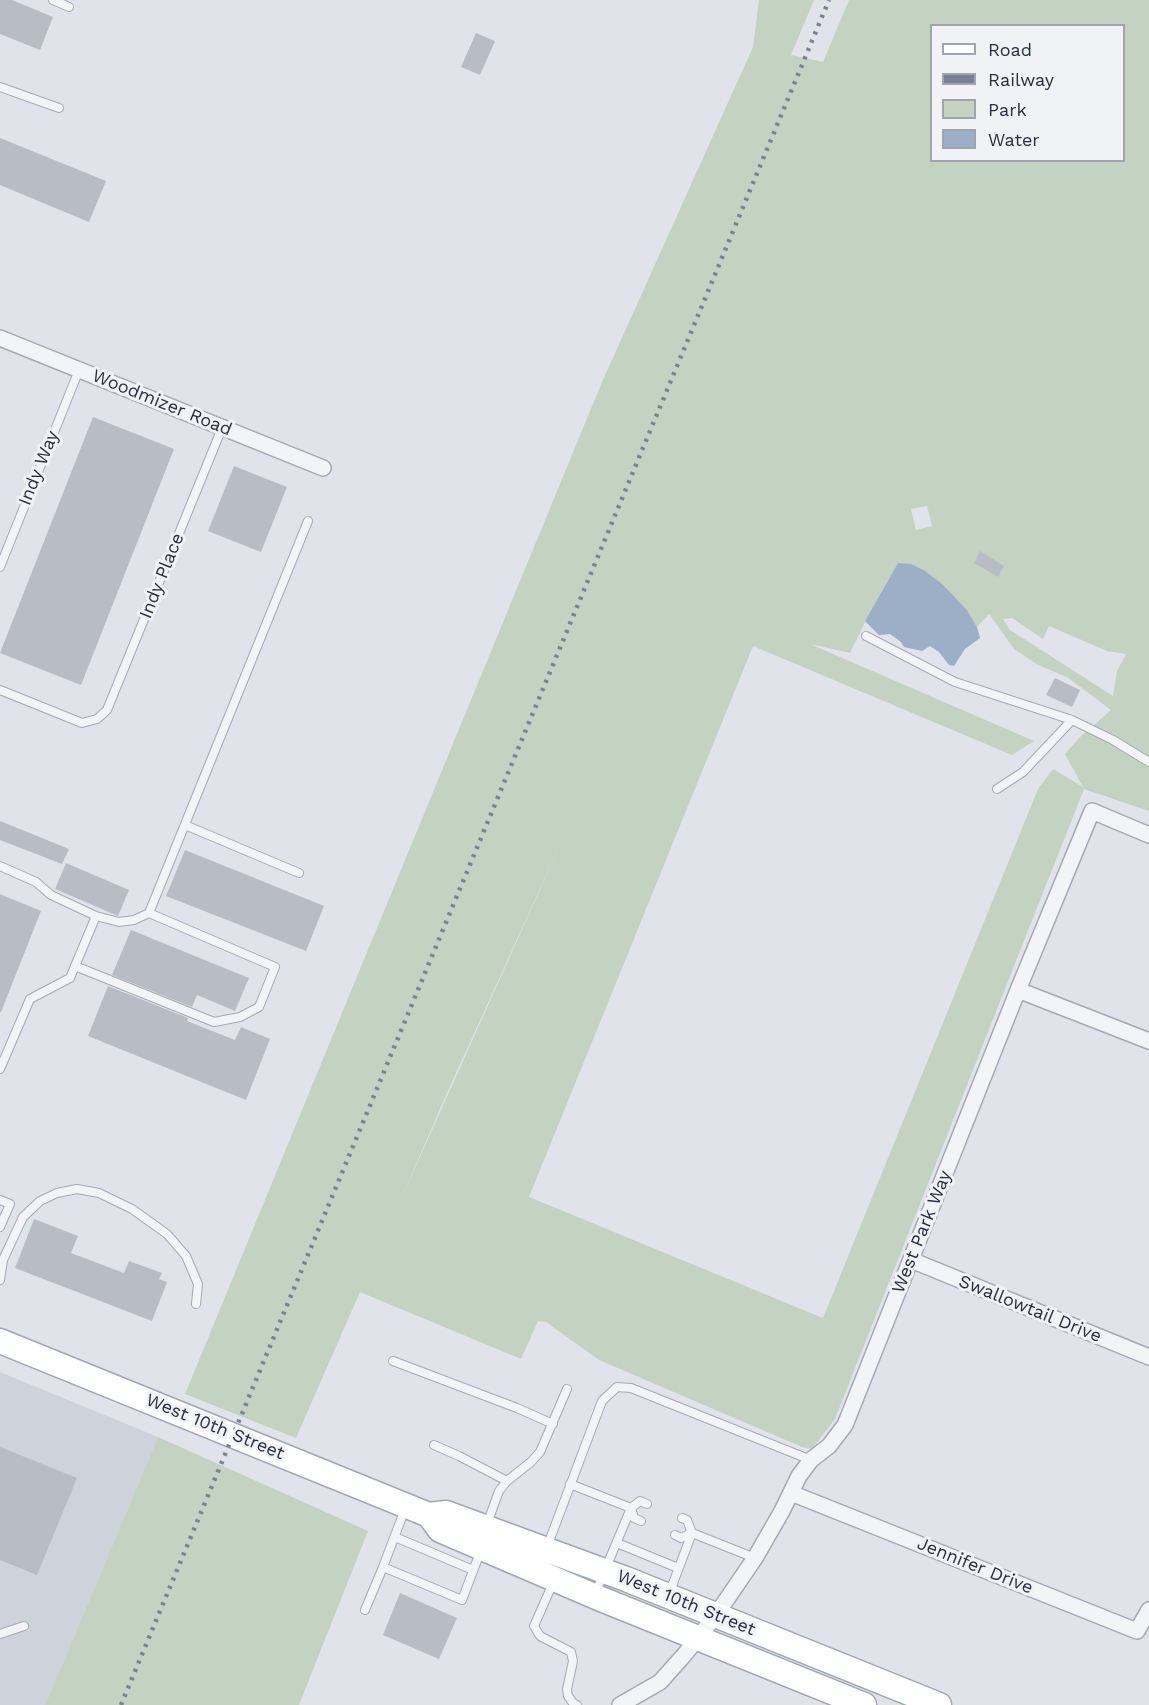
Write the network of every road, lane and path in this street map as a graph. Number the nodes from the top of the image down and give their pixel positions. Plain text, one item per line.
1 (52, 0) edge
2 (69, 7) dead end
3 (0, 87) edge
4 (59, 108) dead end
5 (0, 338) edge
6 (79, 370) junction
7 (222, 428) junction
8 (323, 468) dead end
9 (308, 521) dead end
10 (0, 567) edge
11 (866, 636) dead end
12 (0, 690) edge
13 (1072, 720) junction
14 (1149, 762) edge
15 (997, 789) dead end
16 (185, 825) junction
17 (1149, 835) edge
18 (0, 866) edge
19 (299, 873) dead end
20 (149, 913) junction
21 (96, 916) junction
22 (75, 966) junction
23 (1018, 990) junction
24 (1149, 1041) edge
25 (0, 1069) edge
26 (0, 1200) edge
27 (0, 1227) edge
28 (911, 1260) junction
29 (0, 1280) edge
30 (196, 1304) dead end
31 (0, 1341) edge
32 (1149, 1357) edge
33 (393, 1361) dead end
34 (567, 1389) dead end
35 (553, 1425) junction
36 (434, 1445) dead end
37 (811, 1460) junction
38 (507, 1481) junction
39 (570, 1484) junction
40 (791, 1493) junction
41 (647, 1504) dead end
42 (407, 1505) junction
43 (631, 1508) junction
44 (682, 1518) dead end
45 (641, 1521) dead end
46 (692, 1533) junction
47 (675, 1535) dead end
48 (395, 1537) junction
49 (617, 1544) junction
50 (480, 1548) junction
51 (546, 1550) junction
52 (755, 1558) junction
53 (383, 1567) junction
54 (678, 1568) junction
55 (605, 1571) junction
56 (425, 1575) dead end
57 (555, 1579) junction
58 (421, 1583) junction
59 (444, 1583) dead end
60 (441, 1592) junction
61 (668, 1595) junction
62 (595, 1596) junction
63 (365, 1610) dead end
64 (1149, 1610) edge
65 (24, 1626) dead end
66 (707, 1626) junction
67 (0, 1634) edge
68 (577, 1705) edge
69 (620, 1705) edge
70 (864, 1705) edge
71 (939, 1705) edge

1 - 2 lane
3 - 4 lane
5 - 6 street, Woodmizer Road
6 - 7 street, Woodmizer Road
6 - 10 lane, Indy Way
7 - 8 street, Woodmizer Road
7 - 12 lane, Indy Place
9 - 16 lane
11 - 13 lane
13 - 14 lane
13 - 15 lane
16 - 19 lane
16 - 20 lane
17 - 23 street, West Park Way
18 - 21 lane
20 - 21 lane
20 - 22 lane
21 - 22 lane
22 - 25 lane
23 - 24 street
23 - 28 street, West Park Way
26 - 27 lane
28 - 32 street, Swallowtail Drive
28 - 37 street, West Park Way
29 - 30 lane
31 - 42 main road, West 10th Street
33 - 35 lane
34 - 35 lane
35 - 38 lane
36 - 38 lane
37 - 39 lane
37 - 40 street, West Park Way
38 - 50 lane
39 - 43 lane
39 - 51 lane
40 - 52 street, West Park Way
40 - 64 street, Jennifer Drive
41 - 43 lane
42 - 48 lane
42 - 50 main road, West 10th Street
43 - 45 lane
43 - 49 lane
44 - 46 lane
46 - 47 lane
46 - 52 lane
46 - 54 lane
48 - 50 lane
48 - 53 lane
49 - 54 lane
49 - 55 lane
50 - 51 main road, West 10th Street
50 - 57 main road, West 10th Street
50 - 60 lane
51 - 55 main road, West 10th Street
52 - 66 street, West Park Way
53 - 58 lane
53 - 63 lane
54 - 61 lane
55 - 61 main road, West 10th Street
55 - 62 lane
56 - 58 lane
57 - 62 main road, West 10th Street
57 - 68 lane
58 - 60 lane
59 - 60 lane
61 - 66 main road, West 10th Street
62 - 66 main road, West 10th Street
65 - 67 lane
66 - 69 street, West Park Way
66 - 70 main road, West 10th Street
66 - 71 main road, West 10th Street

